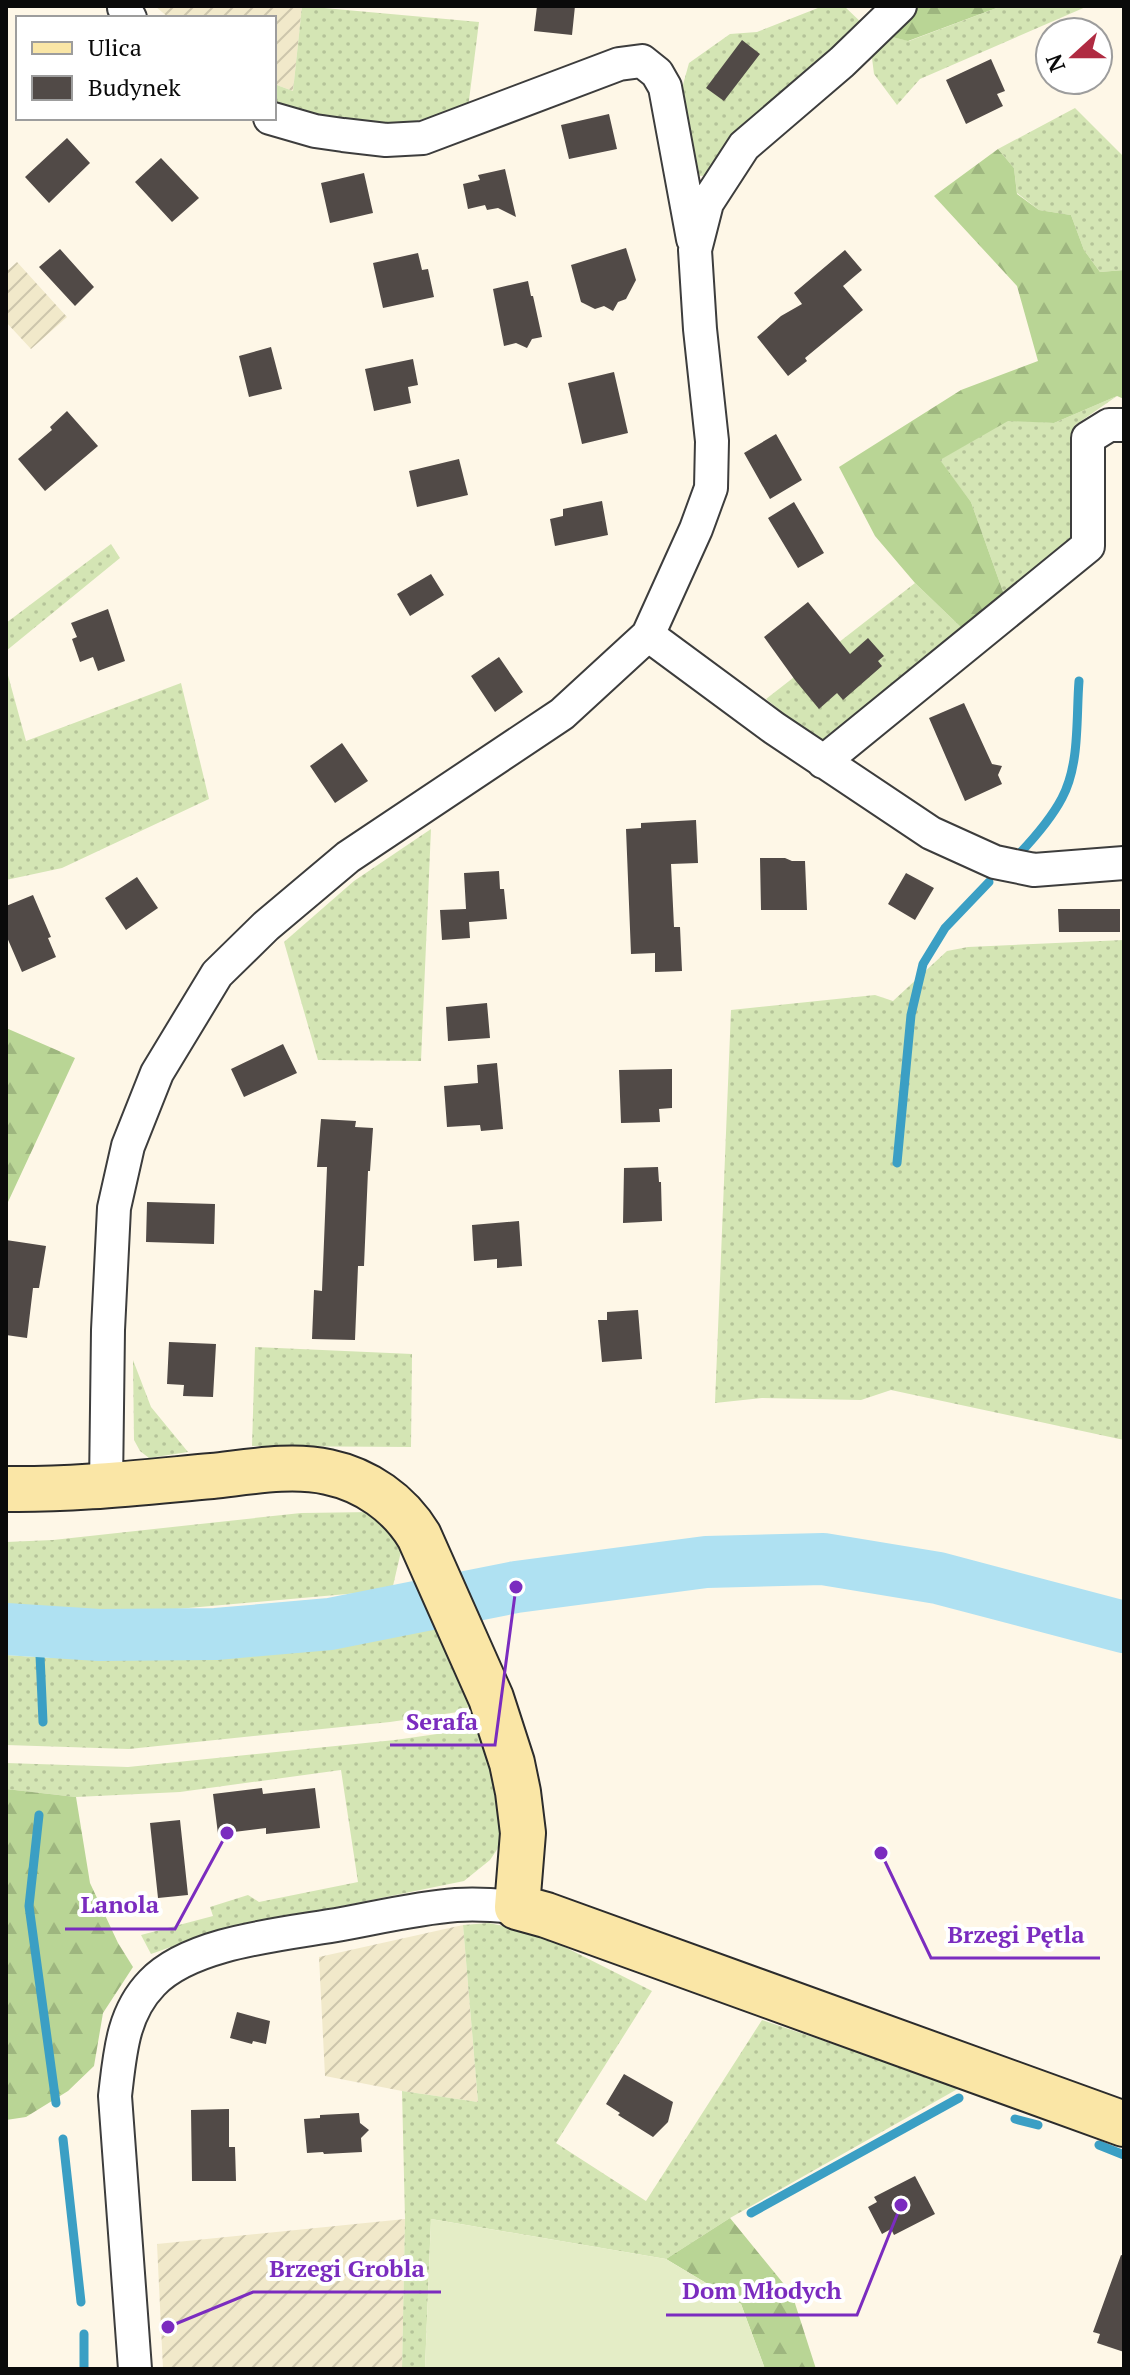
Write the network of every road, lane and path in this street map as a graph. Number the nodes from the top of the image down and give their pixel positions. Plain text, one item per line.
1 (900, 6) edge
2 (276, 120) edge
3 (695, 250) junction
4 (1124, 425) edge
5 (648, 635) junction
6 (823, 762) junction
7 (1124, 863) edge
8 (106, 1486) junction
9 (6, 1489) edge
10 (517, 1907) junction
11 (1124, 2124) edge
12 (135, 2369) edge

1 - 3 street
2 - 3 street
3 - 5 street
4 - 6 street
5 - 6 street
5 - 8 street
6 - 7 street
8 - 9 street
8 - 10 street
10 - 11 street
10 - 12 street

